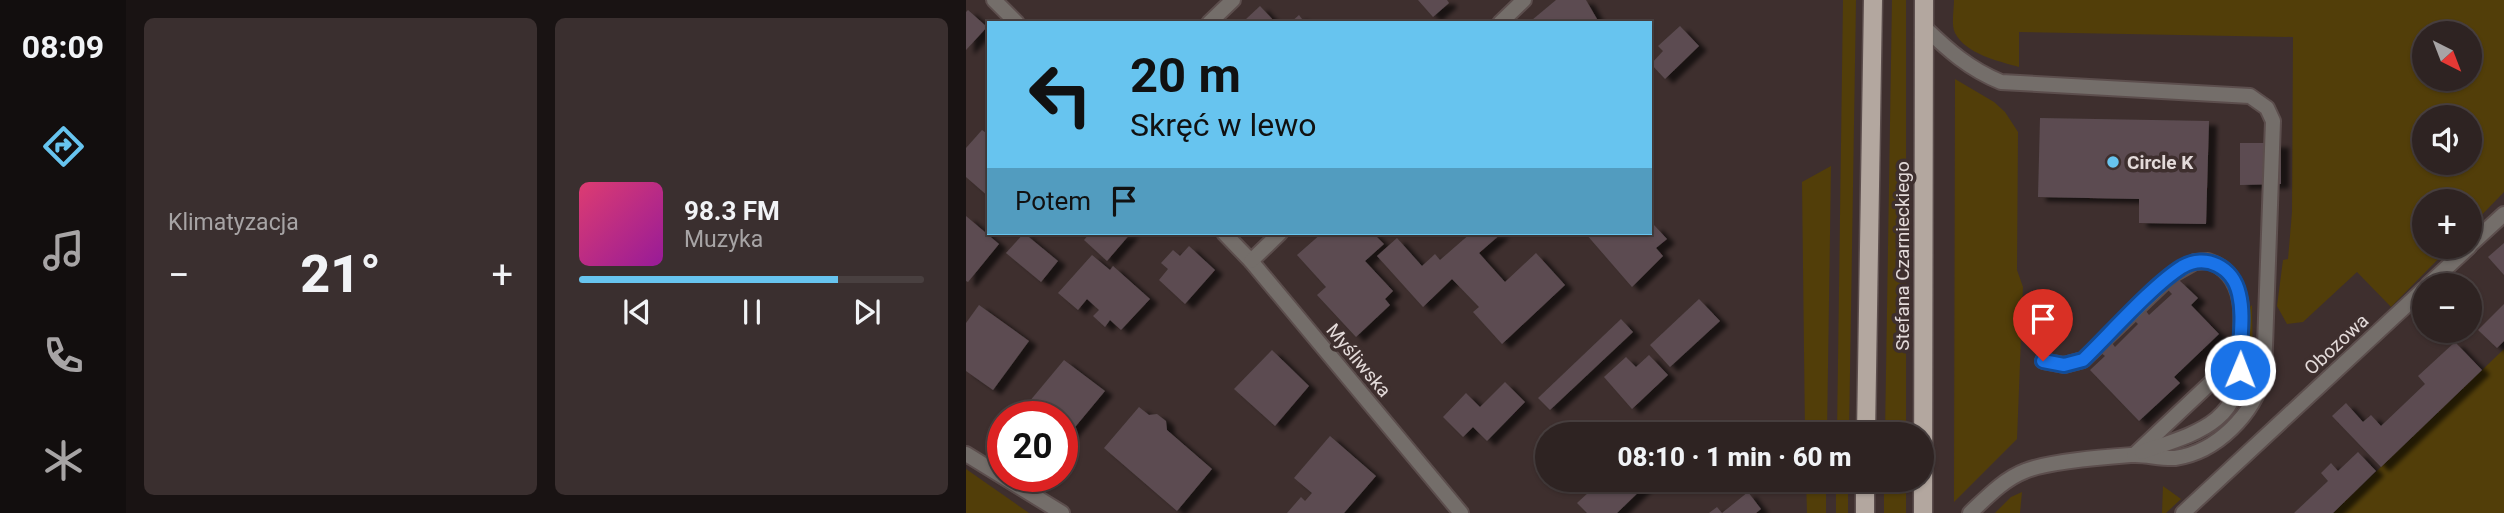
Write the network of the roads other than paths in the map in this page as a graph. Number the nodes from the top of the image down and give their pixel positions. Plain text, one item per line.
1 (994, 0) edge
2 (1233, 0) edge
3 (1524, 0) edge
4 (1873, 0) edge
5 (1924, 0) edge
6 (1015, 21) edge
7 (1211, 21) edge
8 (1502, 21) edge
9 (1923, 26) junction
10 (2504, 214) edge
11 (1226, 235) edge
12 (1278, 235) edge
13 (2482, 235) edge
14 (2456, 259) edge
15 (1251, 261) junction
16 (2441, 273) edge
17 (2412, 300) edge
18 (2239, 356) junction
19 (2043, 361) dead end
20 (1866, 422) edge
21 (966, 454) edge
22 (2134, 454) junction
23 (1865, 492) edge
24 (1062, 513) edge
25 (1461, 513) edge
26 (1865, 513) edge
27 (1923, 513) edge
28 (1970, 513) edge
29 (2183, 513) edge

1 - 6 street
2 - 7 street
3 - 8 street
4 - 20 main road, Stefana Czarnieckiego
5 - 9 main road, Stefana Czarnieckiego
9 - 22 street
9 - 27 main road, Stefana Czarnieckiego
10 - 13 street, Obozowa
11 - 15 street, Myśliwska
12 - 15 street
14 - 16 street, Obozowa
15 - 25 street, Myśliwska
17 - 29 street, Obozowa
18 - 19 street
18 - 22 street
18 - 22 street
21 - 24 street
22 - 28 street
23 - 26 main road

